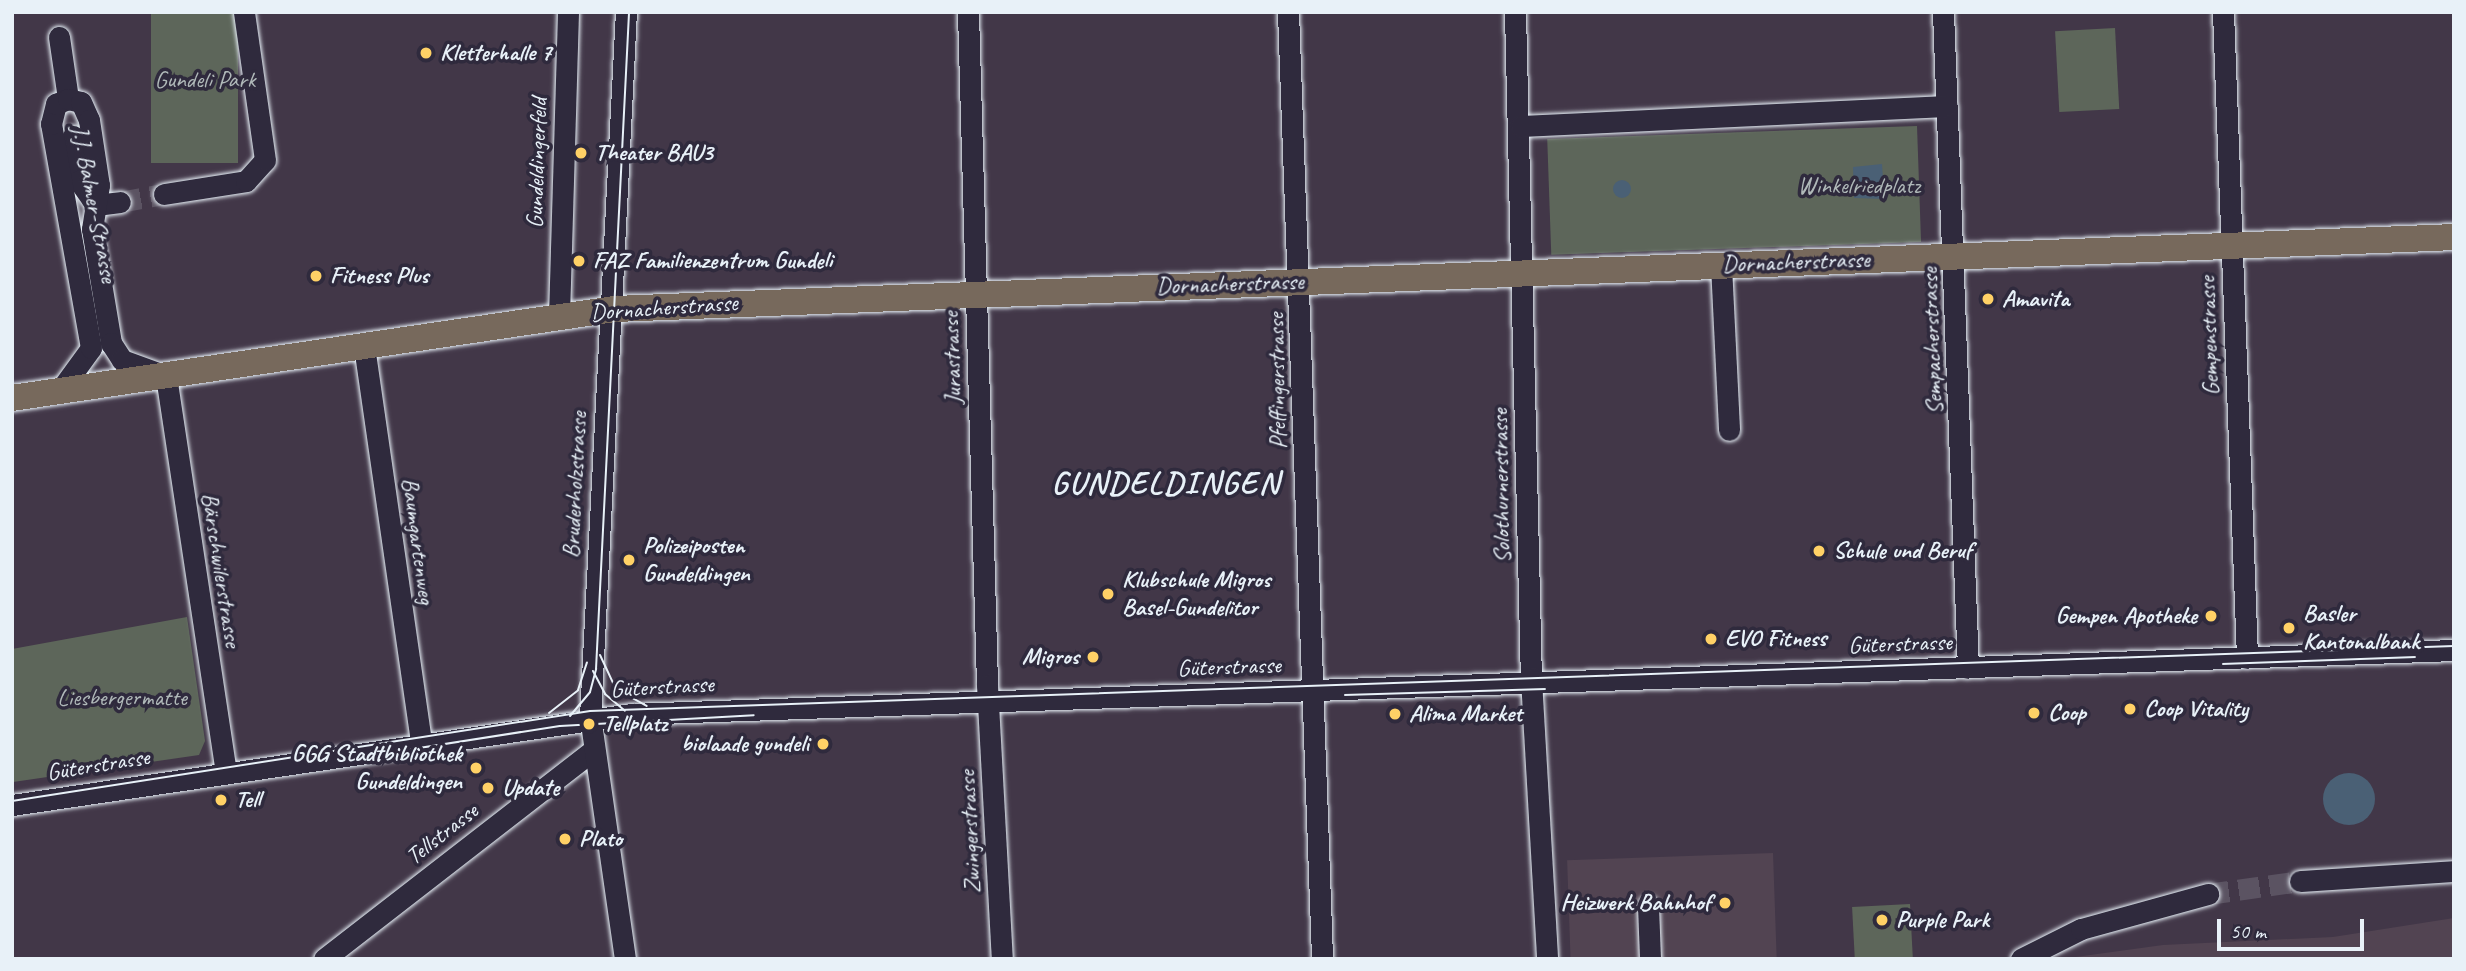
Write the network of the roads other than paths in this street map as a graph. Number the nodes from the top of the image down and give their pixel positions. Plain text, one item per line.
1 (244, 12) edge
2 (568, 12) edge
3 (626, 12) edge
4 (968, 12) edge
5 (1287, 12) edge
6 (1515, 12) edge
7 (1944, 12) edge
8 (2223, 12) edge
9 (58, 37) dead end
10 (68, 99) junction
11 (1947, 106) junction
12 (1521, 126) junction
13 (74, 136) dead end
14 (164, 194) tunnel mouth
15 (120, 202) tunnel mouth
16 (96, 205) junction
17 (2454, 237) edge
18 (2232, 246) junction
19 (1956, 256) junction
20 (1721, 265) junction
21 (1523, 274) junction
22 (1301, 282) junction
23 (977, 293) junction
24 (612, 309) junction
25 (559, 316) junction
26 (364, 346) junction
27 (166, 376) junction
28 (60, 392) junction
29 (12, 398) edge
30 (1729, 430) dead end
31 (2454, 650) edge
32 (2247, 658) junction
33 (1968, 668) junction
34 (1532, 684) junction
35 (1308, 690) junction
36 (988, 702) junction
37 (590, 717) junction
38 (421, 743) junction
39 (592, 751) junction
40 (226, 772) junction
41 (12, 805) edge
42 (2454, 871) edge
43 (2300, 881) tunnel mouth
44 (2208, 894) tunnel mouth
45 (1648, 906) dead end
46 (324, 959) edge
47 (625, 959) edge
48 (1002, 959) edge
49 (1322, 959) edge
50 (1547, 959) edge
51 (1650, 959) edge
52 (2021, 959) edge

1 - 14 street
2 - 25 street, Gundeldingerfeld
3 - 24 street, Bruderholzstrasse
4 - 23 street, Jurastrasse
5 - 22 street, Pfeffingerstrasse
6 - 12 street, Solothurnerstrasse
7 - 11 street, Sempacherstrasse
8 - 18 street, Gempenstrasse
9 - 10 street
10 - 16 street, J.J. Balmer-Strasse
10 - 28 street, J.J. Balmer-Strasse
11 - 12 street
11 - 19 street, Sempacherstrasse
12 - 21 street, Solothurnerstrasse
13 - 16 street
15 - 16 street
16 - 27 street, J.J. Balmer-Strasse
17 - 18 main road, Dornacherstrasse
18 - 19 main road, Dornacherstrasse
18 - 32 street, Gempenstrasse
19 - 20 main road, Dornacherstrasse
19 - 33 street, Sempacherstrasse
20 - 21 main road, Dornacherstrasse
20 - 30 street
21 - 22 main road, Dornacherstrasse
21 - 34 street, Solothurnerstrasse
22 - 23 main road, Dornacherstrasse
22 - 35 street, Pfeffingerstrasse
23 - 24 main road, Dornacherstrasse
23 - 36 street, Jurastrasse
24 - 25 main road, Dornacherstrasse
24 - 37 street, Bruderholzstrasse
25 - 26 main road, Dornacherstrasse
26 - 27 main road, Dornacherstrasse
26 - 38 street, Baumgartenweg
27 - 28 main road, Dornacherstrasse
27 - 40 street, Bärschwilerstrasse
28 - 29 main road, Dornacherstrasse
31 - 32 street, Güterstrasse
32 - 33 street, Güterstrasse
33 - 34 street, Güterstrasse
34 - 35 street, Güterstrasse
34 - 50 street, Solothurnerstrasse
35 - 36 street, Güterstrasse
35 - 49 street, Pfeffingerstrasse
36 - 37 street, Güterstrasse
36 - 48 street, Zwingerstrasse
37 - 38 street, Güterstrasse
37 - 39 street, Bruderholzstrasse
38 - 40 street, Güterstrasse
39 - 46 street, Tellstrasse
39 - 47 street, Bruderholzstrasse
40 - 41 street, Güterstrasse
42 - 43 street
44 - 52 street
45 - 51 street

